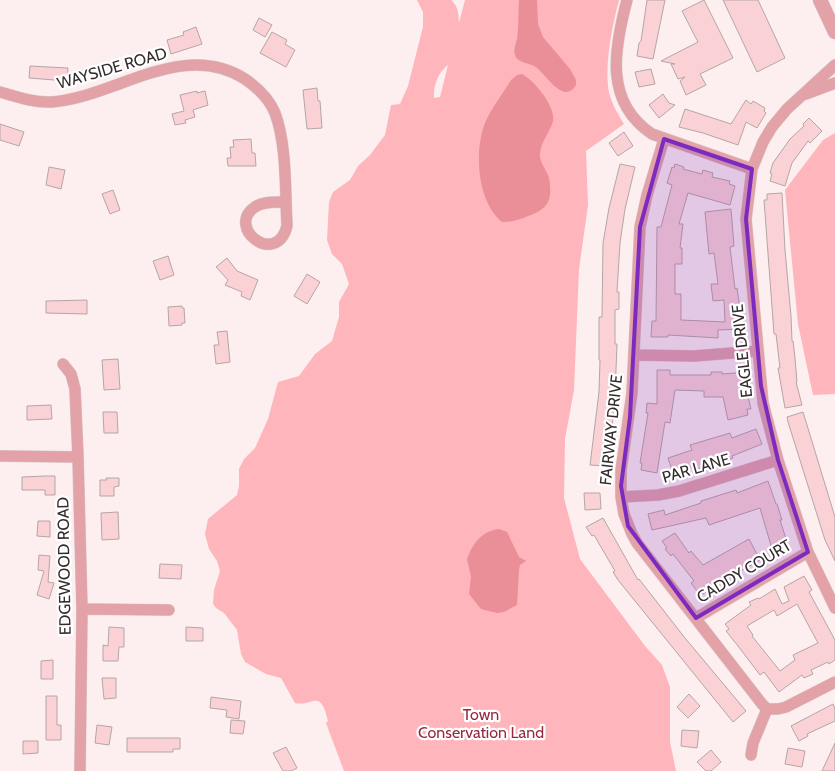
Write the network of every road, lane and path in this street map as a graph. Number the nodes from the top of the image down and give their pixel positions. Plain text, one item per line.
1 (628, 0) edge
2 (820, 0) edge
3 (835, 32) edge
4 (835, 65) edge
5 (835, 83) edge
6 (0, 92) edge
7 (802, 96) junction
8 (664, 139) junction
9 (752, 169) junction
10 (286, 202) dead end
11 (758, 351) junction
12 (634, 355) junction
13 (63, 364) dead end
14 (0, 456) edge
15 (78, 457) junction
16 (778, 460) junction
17 (621, 497) junction
18 (808, 552) junction
19 (835, 608) edge
20 (82, 609) junction
21 (169, 610) dead end
22 (696, 618) junction
23 (835, 682) edge
24 (767, 709) junction
25 (751, 755) dead end
26 (80, 771) edge

1 - 8 street
2 - 3 street
4 - 7 street, EAGLE DRIVE
5 - 7 street, EAGLE DRIVE
6 - 10 street, WAYSIDE ROAD
7 - 9 street, EAGLE DRIVE
8 - 9 street
8 - 12 street, FAIRWAY DRIVE
9 - 11 street, EAGLE DRIVE
11 - 12 street
11 - 16 street, EAGLE DRIVE
12 - 17 street, FAIRWAY DRIVE
13 - 15 street, EDGEWOOD ROAD
14 - 15 street
15 - 20 street, EDGEWOOD ROAD
16 - 17 street, PAR LANE
16 - 18 street, EAGLE DRIVE
17 - 22 street, FAIRWAY DRIVE
18 - 19 street, EAGLE DRIVE
18 - 22 street, CADDY COURT
20 - 21 street
20 - 26 street, EDGEWOOD ROAD
22 - 24 street, FAIRWAY DRIVE
23 - 24 street
24 - 25 street

